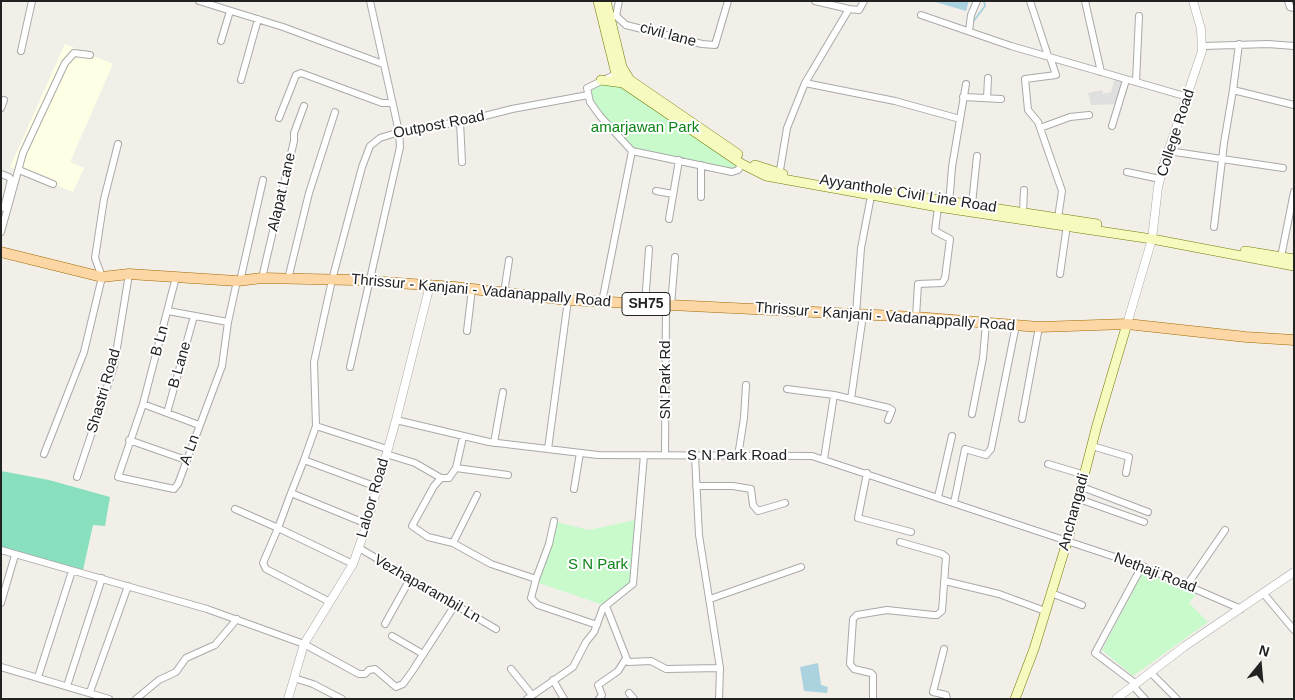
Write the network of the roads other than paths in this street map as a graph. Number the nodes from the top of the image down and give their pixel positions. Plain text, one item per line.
1 (32, 1) edge
2 (370, 1) edge
3 (598, 1) edge
4 (606, 1) edge
5 (619, 1) edge
6 (728, 1) edge
7 (815, 1) edge
8 (864, 1) edge
9 (977, 1) edge
10 (1030, 1) edge
11 (1085, 1) edge
12 (1193, 1) edge
13 (1288, 1) edge
14 (202, 2) edge
15 (1294, 8) edge
16 (848, 9) junction
17 (230, 11) junction
18 (921, 15) dead end
19 (1139, 16) dead end
20 (610, 18) junction
21 (258, 19) junction
22 (969, 32) junction
23 (222, 42) dead end
24 (1239, 44) junction
25 (1203, 46) junction
26 (1294, 46) edge
27 (21, 51) dead end
28 (90, 55) dead end
29 (1049, 57) junction
30 (383, 64) junction
31 (620, 72) junction
32 (1101, 72) junction
33 (988, 78) dead end
34 (241, 80) dead end
35 (601, 80) junction
36 (1126, 80) junction
37 (626, 81) junction
38 (1136, 82) junction
39 (805, 83) junction
40 (966, 84) dead end
41 (1234, 90) junction
42 (588, 95) junction
43 (1188, 97) junction
44 (963, 98) junction
45 (1001, 99) dead end
46 (4, 100) dead end
47 (392, 103) junction
48 (304, 106) dead end
49 (1294, 106) edge
50 (1, 108) edge
51 (335, 112) dead end
52 (1089, 115) dead end
53 (279, 118) dead end
54 (960, 119) junction
55 (460, 122) junction
56 (1112, 126) dead end
57 (1040, 128) junction
58 (399, 132) junction
59 (118, 144) dead end
60 (632, 151) junction
61 (1168, 151) junction
62 (977, 156) dead end
63 (679, 160) junction
64 (1222, 160) junction
65 (462, 162) dead end
66 (742, 164) junction
67 (701, 165) junction
68 (1283, 168) dead end
69 (756, 169) junction
70 (19, 170) junction
71 (1127, 172) dead end
72 (1, 174) edge
73 (779, 177) junction
74 (1160, 179) junction
75 (263, 180) dead end
76 (53, 184) dead end
77 (851, 189) junction
78 (1024, 190) dead end
79 (656, 191) dead end
80 (673, 194) junction
81 (1294, 194) edge
82 (871, 196) junction
83 (701, 197) dead end
84 (949, 204) junction
85 (972, 204) junction
86 (938, 207) junction
87 (1026, 215) junction
88 (1, 217) edge
89 (1058, 218) junction
90 (669, 219) dead end
91 (1067, 226) junction
92 (1214, 227) dead end
93 (1, 232) edge
94 (1153, 237) junction
95 (649, 249) dead end
96 (1, 252) edge
97 (675, 257) dead end
98 (1281, 257) junction
99 (1294, 259) edge
100 (509, 260) dead end
101 (1294, 266) edge
102 (129, 274) junction
103 (1060, 274) dead end
104 (102, 277) junction
105 (176, 277) junction
106 (262, 278) junction
107 (288, 279) junction
108 (332, 280) junction
109 (239, 281) junction
110 (369, 282) junction
111 (430, 285) junction
112 (472, 289) junction
113 (504, 293) junction
114 (568, 300) junction
115 (602, 302) junction
116 (645, 304) junction
117 (668, 305) junction
118 (168, 311) junction
119 (860, 314) junction
120 (194, 316) junction
121 (916, 317) junction
122 (228, 322) junction
123 (986, 322) junction
124 (1127, 324) junction
125 (1016, 326) junction
126 (1039, 327) junction
127 (467, 331) dead end
128 (1294, 340) edge
129 (350, 367) dead end
130 (746, 384) dead end
131 (787, 389) dead end
132 (503, 392) dead end
133 (834, 395) junction
134 (851, 399) junction
135 (143, 404) junction
136 (167, 413) junction
137 (972, 414) dead end
138 (1022, 419) dead end
139 (396, 420) junction
140 (888, 420) dead end
141 (200, 424) junction
142 (316, 426) junction
143 (952, 436) dead end
144 (463, 437) junction
145 (129, 440) junction
146 (494, 442) junction
147 (1092, 446) junction
148 (548, 450) junction
149 (386, 452) junction
150 (580, 453) junction
151 (44, 454) dead end
152 (644, 455) junction
153 (665, 456) junction
154 (695, 456) junction
155 (738, 456) junction
156 (824, 459) junction
157 (186, 460) junction
158 (304, 460) junction
159 (1048, 464) dead end
160 (456, 468) junction
161 (867, 473) junction
162 (1126, 473) dead end
163 (508, 474) dead end
164 (1085, 475) junction
165 (77, 477) dead end
166 (441, 478) junction
167 (696, 486) junction
168 (377, 487) junction
169 (1082, 487) junction
170 (574, 489) dead end
171 (291, 493) junction
172 (477, 495) dead end
173 (938, 497) junction
174 (1078, 499) junction
175 (785, 502) dead end
176 (954, 502) junction
177 (235, 509) dead end
178 (1148, 512) dead end
179 (554, 521) dead end
180 (1144, 522) dead end
181 (367, 524) junction
182 (278, 528) junction
183 (1225, 530) dead end
184 (912, 532) dead end
185 (900, 542) dead end
186 (1067, 542) junction
187 (452, 543) junction
188 (359, 548) junction
189 (1, 550) edge
190 (15, 554) junction
191 (353, 564) junction
192 (1142, 566) junction
193 (801, 567) dead end
194 (72, 571) junction
195 (1294, 572) edge
196 (102, 578) junction
197 (410, 579) junction
198 (536, 579) junction
199 (945, 581) junction
200 (1187, 585) junction
201 (128, 586) junction
202 (1051, 593) junction
203 (1264, 594) junction
204 (710, 600) junction
205 (330, 602) junction
206 (1, 603) edge
207 (456, 605) junction
208 (1082, 605) dead end
209 (606, 606) junction
210 (1240, 609) junction
211 (1046, 612) junction
212 (237, 619) junction
213 (384, 624) dead end
214 (597, 625) junction
215 (496, 629) dead end
216 (1294, 630) edge
217 (392, 636) dead end
218 (304, 644) junction
219 (944, 649) dead end
220 (423, 654) junction
221 (625, 660) junction
222 (1, 667) edge
223 (720, 668) junction
224 (511, 669) dead end
225 (1151, 673) junction
226 (38, 677) junction
227 (294, 678) junction
228 (552, 680) junction
229 (1134, 685) junction
230 (67, 686) junction
231 (88, 692) junction
232 (629, 693) dead end
233 (530, 697) edge
234 (1119, 698) edge
235 (83, 699) edge
236 (109, 699) edge
237 (136, 699) edge
238 (288, 699) edge
239 (342, 699) edge
240 (564, 699) edge
241 (598, 699) edge
242 (634, 699) edge
243 (719, 699) edge
244 (873, 699) edge
245 (947, 699) edge
246 (1015, 699) edge
247 (1145, 699) edge
248 (1177, 699) edge

1 - 27 street
2 - 30 street
3 - 20 main road, Ayyanthole Civil Line Road
4 - 20 main road, Ayyanthole Civil Line Road
5 - 20 street
6 - 20 street, civil lane
7 - 16 street
8 - 16 street
9 - 22 street
10 - 29 street
11 - 32 street
12 - 25 street, College Road
13 - 15 street
14 - 17 street
16 - 39 street
17 - 21 street
17 - 23 street
18 - 22 street
19 - 38 street
20 - 31 main road, Ayyanthole Civil Line Road
21 - 30 street
21 - 34 street
22 - 29 street
24 - 25 street
24 - 26 street
24 - 41 street
25 - 43 street, College Road
28 - 70 street
29 - 32 street
29 - 57 street
30 - 47 street
31 - 35 street
31 - 37 main road, Ayyanthole Civil Line Road
32 - 36 street
33 - 44 street
35 - 37 main road
35 - 42 street
36 - 38 street
36 - 56 street
37 - 66 main road, Ayyanthole Civil Line Road
37 - 69 main road, Ayyanthole Civil Line Road
38 - 43 street
39 - 54 street
39 - 73 street
40 - 44 street
41 - 49 street
41 - 64 street
42 - 55 street, Outpost Road
42 - 60 street
43 - 61 street, College Road
44 - 45 street
44 - 54 street
46 - 50 street
47 - 53 street
47 - 58 street
48 - 106 street, Alapat Lane
51 - 107 street
52 - 57 street
54 - 84 street
55 - 58 street, Outpost Road
55 - 65 street
57 - 89 street
58 - 108 street, Outpost Road
58 - 110 street
59 - 104 street
60 - 63 street
60 - 115 street
61 - 64 street
61 - 74 street, College Road
62 - 85 street
63 - 67 street
63 - 80 street
64 - 68 street
64 - 92 street
66 - 67 street
66 - 69 main road, Ayyanthole Civil Line Road
67 - 83 street
69 - 73 main road, Ayyanthole Civil Line Road
70 - 76 street
70 - 93 street
71 - 74 street
72 - 88 street
73 - 77 main road, Ayyanthole Civil Line Road
74 - 94 street, College Road
75 - 109 street, A Ln
77 - 82 main road, Ayyanthole Civil Line Road
77 - 84 main road, Ayyanthole Civil Line Road
78 - 87 street
79 - 80 street
80 - 90 street
81 - 98 street
82 - 86 main road, Ayyanthole Civil Line Road
82 - 119 street
84 - 85 main road, Ayyanthole Civil Line Road
84 - 86 main road, Ayyanthole Civil Line Road
84 - 87 main road, Ayyanthole Civil Line Road
85 - 87 main road, Ayyanthole Civil Line Road
86 - 121 street
87 - 89 main road, Ayyanthole Civil Line Road
87 - 91 main road, Ayyanthole Civil Line Road
89 - 94 main road, Ayyanthole Civil Line Road
91 - 94 main road, Ayyanthole Civil Line Road
91 - 103 street
94 - 98 main road, Ayyanthole Civil Line Road
94 - 101 main road
94 - 124 street, College Road
95 - 116 street
96 - 104 main road, Thrissur - Kanjani - Vadanappally Road / SH75
97 - 117 street, SN Park Rd
98 - 99 main road, Ayyanthole Civil Line Road
100 - 113 street
102 - 104 main road, Thrissur - Kanjani - Vadanappally Road / SH75
102 - 105 main road, Thrissur - Kanjani - Vadanappally Road / SH75
102 - 165 street, Shastri Road
104 - 151 street
105 - 109 main road, Thrissur - Kanjani - Vadanappally Road / SH75
105 - 118 street, B Ln
106 - 107 main road, Thrissur - Kanjani - Vadanappally Road / SH75
106 - 109 main road, Thrissur - Kanjani - Vadanappally Road / SH75
107 - 108 main road, Thrissur - Kanjani - Vadanappally Road / SH75
108 - 110 main road, Thrissur - Kanjani - Vadanappally Road / SH75
108 - 142 street, Outpost Road
109 - 122 street, A Ln
110 - 111 main road, Thrissur - Kanjani - Vadanappally Road / SH75
110 - 129 street
111 - 112 main road, Thrissur - Kanjani - Vadanappally Road / SH75
111 - 139 street, Laloor Road
112 - 113 main road, Thrissur - Kanjani - Vadanappally Road / SH75
112 - 127 street
113 - 114 main road, Thrissur - Kanjani - Vadanappally Road / SH75
114 - 115 main road, Thrissur - Kanjani - Vadanappally Road / SH75
114 - 148 street
115 - 116 main road, Thrissur - Kanjani - Vadanappally Road / SH75
116 - 117 main road, Thrissur - Kanjani - Vadanappally Road / SH75
117 - 119 main road, Thrissur - Kanjani - Vadanappally Road / SH75
117 - 153 street, SN Park Rd
118 - 120 street
118 - 135 street, B Ln
119 - 121 main road, Thrissur - Kanjani - Vadanappally Road / SH75
119 - 134 street
120 - 122 street
120 - 136 street, B Lane
121 - 123 main road, Thrissur - Kanjani - Vadanappally Road / SH75
122 - 141 street, A Ln
123 - 125 main road, Thrissur - Kanjani - Vadanappally Road / SH75
123 - 137 street
124 - 126 main road, Thrissur - Kanjani - Vadanappally Road / SH75
124 - 128 main road, Thrissur - Kanjani - Vadanappally Road / SH75
124 - 147 main road, Anchangadi
125 - 126 main road, Thrissur - Kanjani - Vadanappally Road / SH75
125 - 176 street
126 - 138 street
130 - 155 street
131 - 133 street
132 - 146 street
133 - 134 street
133 - 156 street
134 - 140 street
135 - 136 street
135 - 145 street, A Ln
136 - 141 street
139 - 144 street, S N Park Road
139 - 149 street, Laloor Road
141 - 157 street, A Ln
142 - 149 street
142 - 158 street
143 - 173 street
144 - 146 street, S N Park Road
144 - 160 street
145 - 157 street
145 - 157 street, A Ln
146 - 148 street, S N Park Road
147 - 162 street
147 - 164 main road, Anchangadi
148 - 150 street, S N Park Road
149 - 166 street
149 - 168 street, Laloor Road
150 - 152 street, S N Park Road
150 - 170 street
152 - 153 street, S N Park Road
152 - 209 street
153 - 154 street, S N Park Road
154 - 155 street, S N Park Road
154 - 167 street
155 - 156 street, S N Park Road
156 - 161 street, S N Park Road
158 - 168 street
158 - 171 street
159 - 164 street
160 - 163 street
160 - 166 street
161 - 173 street, S N Park Road
161 - 184 street
164 - 169 main road, Anchangadi
166 - 187 street
167 - 175 street
167 - 204 street
168 - 181 street, Laloor Road
169 - 174 main road, Anchangadi
169 - 178 street
171 - 181 street
171 - 182 street
172 - 187 street
173 - 176 street, S N Park Road
174 - 180 street
174 - 186 main road, Anchangadi
176 - 186 street, S N Park Road
177 - 182 street
179 - 198 street
181 - 188 street, Laloor Road
182 - 191 street
182 - 205 street
183 - 200 street
185 - 199 street
186 - 192 street, Nethaji Road
186 - 202 main road, Anchangadi
187 - 198 street
188 - 191 street, Laloor Road
188 - 197 street, Vezhaparambil Ln
189 - 190 street
190 - 194 street
190 - 206 street
191 - 205 street, Laloor Road
192 - 200 street, Nethaji Road
192 - 229 street
193 - 204 street
194 - 196 street
194 - 226 street
195 - 203 street
196 - 201 street
196 - 230 street
197 - 207 street, Vezhaparambil Ln
197 - 213 street
198 - 214 street
199 - 211 street
199 - 244 street
200 - 210 street, Nethaji Road
201 - 212 street
201 - 231 street
202 - 208 street
202 - 211 main road, Anchangadi
203 - 210 street
203 - 216 street
204 - 223 street
205 - 218 street, Laloor Road
207 - 215 street, Vezhaparambil Ln
207 - 220 street
209 - 214 street
209 - 221 street
210 - 225 street
211 - 246 main road, Anchangadi
212 - 218 street
212 - 237 street
214 - 228 street
217 - 220 street
218 - 220 street
218 - 227 street, Laloor Road
219 - 245 street
221 - 223 street
221 - 241 street
222 - 226 street
223 - 243 street
224 - 233 street
225 - 229 street
225 - 248 street
226 - 230 street
227 - 238 street, Laloor Road
227 - 239 street
228 - 233 street
228 - 240 street
229 - 234 street
229 - 247 street
230 - 231 street
231 - 235 street
231 - 236 street
232 - 242 street

